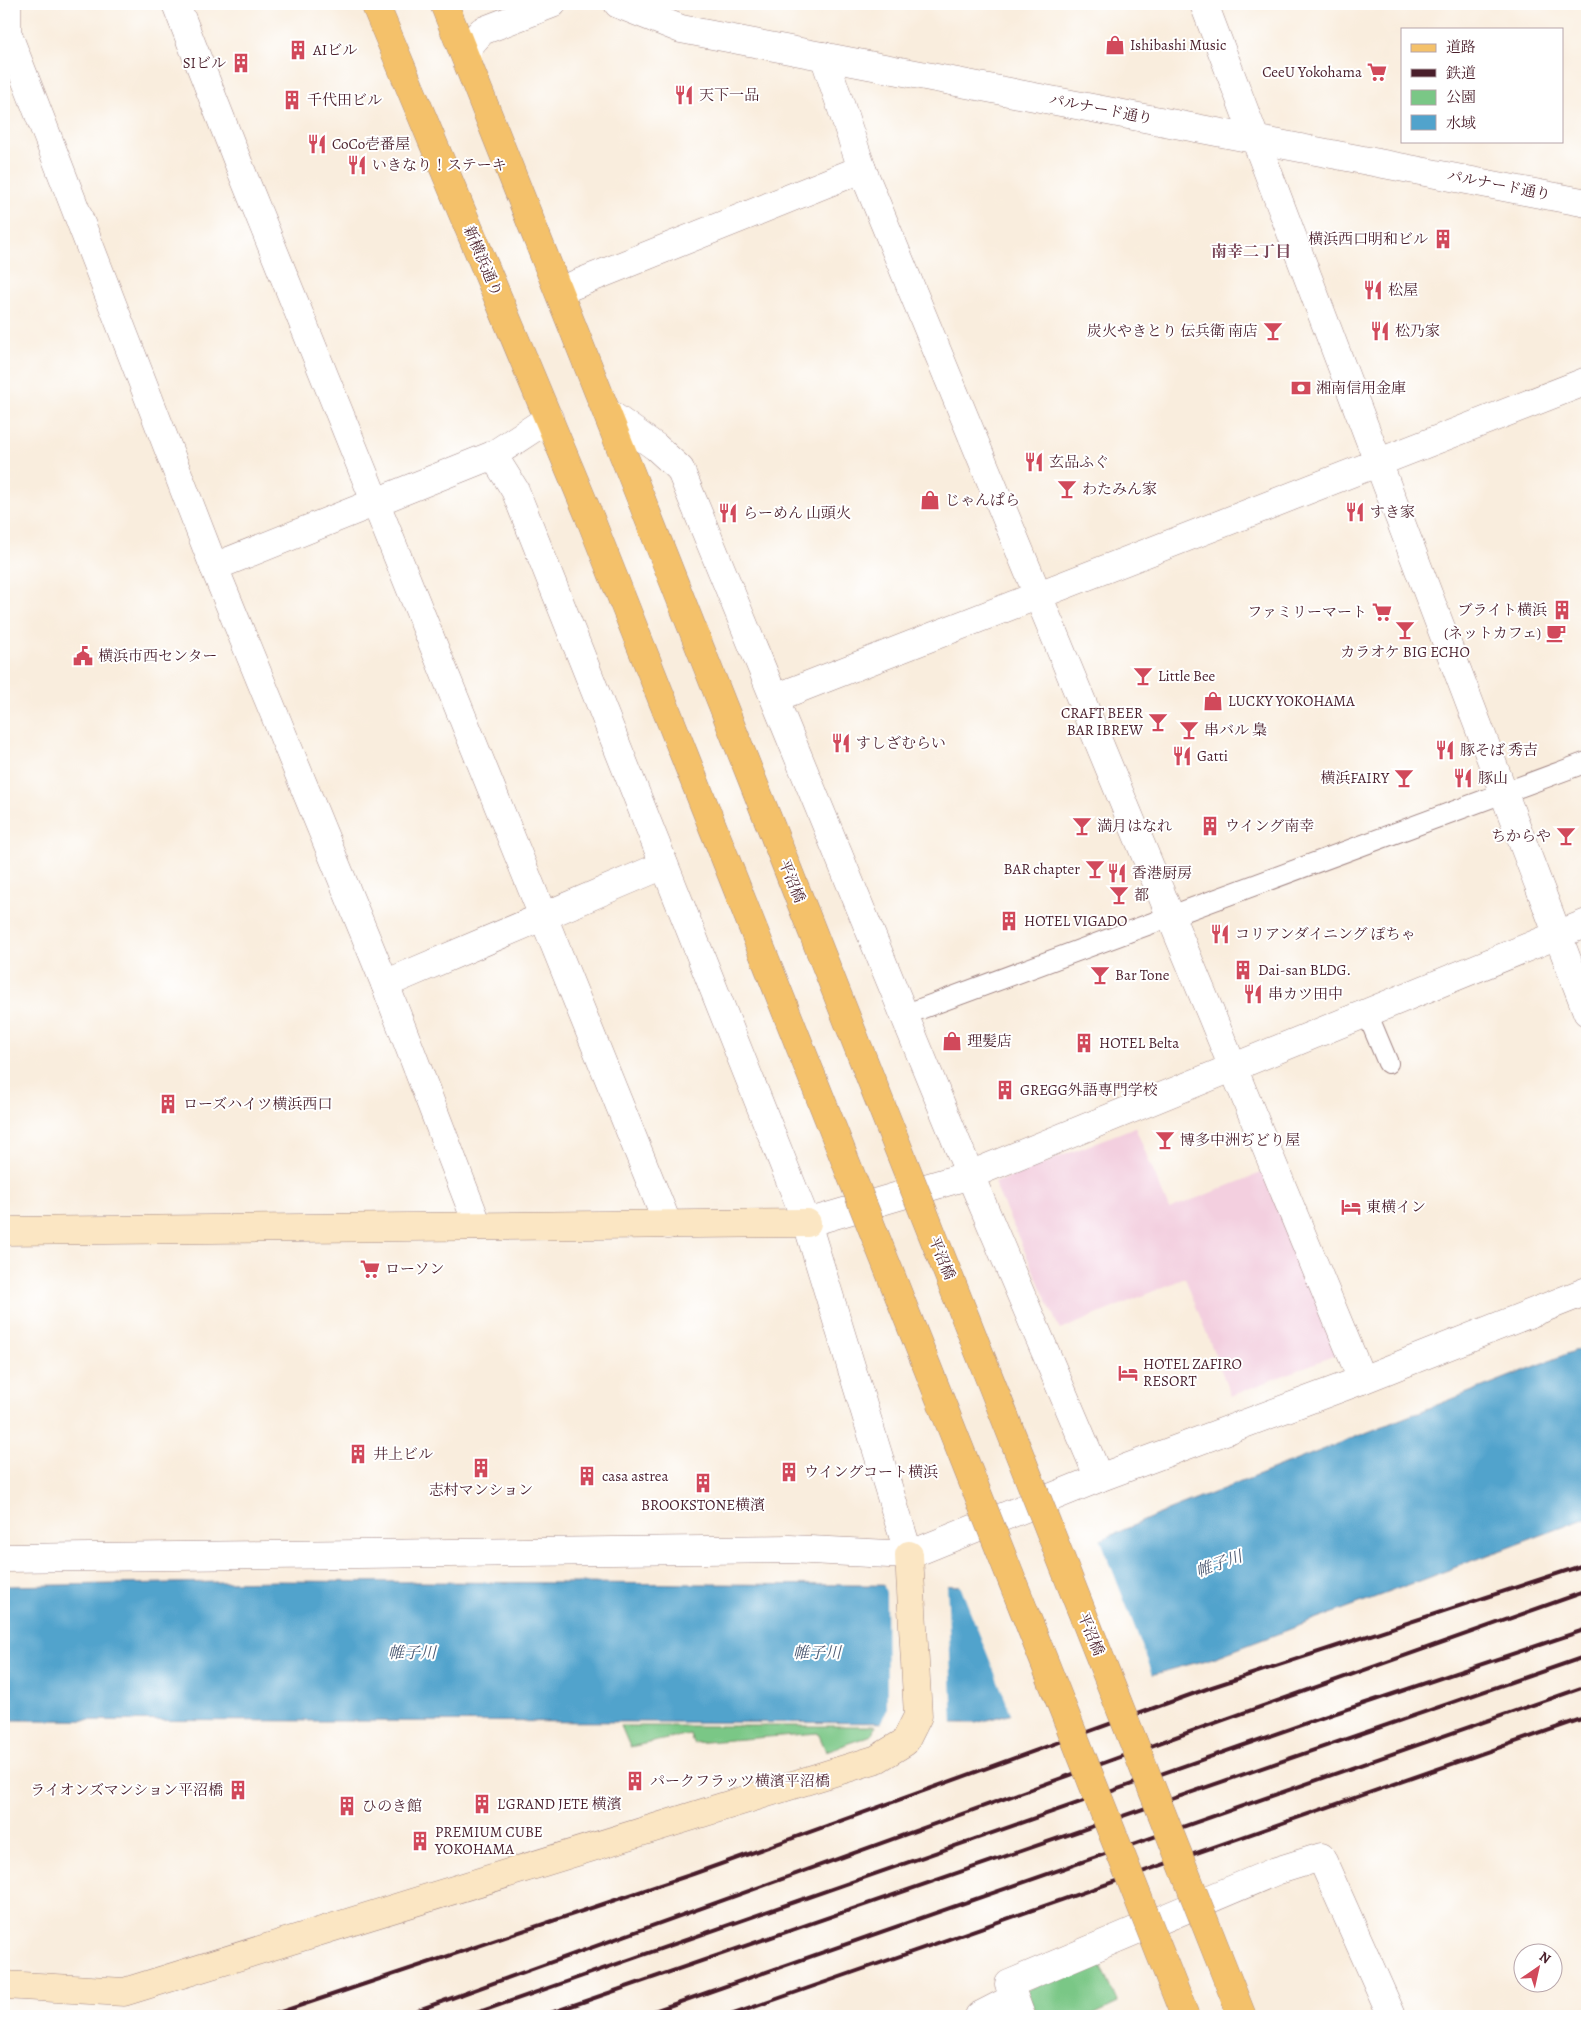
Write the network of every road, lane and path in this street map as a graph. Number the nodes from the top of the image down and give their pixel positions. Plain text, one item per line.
1 (6, 4) edge
2 (176, 4) edge
3 (375, 4) edge
4 (444, 4) edge
5 (552, 4) edge
6 (618, 4) edge
7 (1204, 4) edge
8 (824, 56) junction
9 (467, 59) junction
10 (1254, 138) junction
11 (862, 168) junction
12 (1587, 203) edge
13 (559, 291) junction
14 (1587, 381) edge
15 (607, 412) junction
16 (549, 418) junction
17 (494, 455) junction
18 (1378, 463) junction
19 (375, 502) junction
20 (214, 567) junction
21 (1038, 596) junction
22 (775, 698) junction
23 (1587, 762) edge
24 (1506, 794) junction
25 (664, 865) junction
26 (1171, 916) junction
27 (543, 918) junction
28 (1587, 923) edge
29 (1559, 935) junction
30 (385, 984) junction
31 (1587, 1012) edge
32 (1367, 1013) junction
33 (904, 1014) junction
34 (1388, 1063) dead end
35 (1233, 1068) junction
36 (970, 1175) junction
37 (807, 1223) junction
38 (668, 1225) junction
39 (478, 1226) junction
40 (4, 1231) edge
41 (1587, 1291) edge
42 (1362, 1380) junction
43 (1099, 1478) junction
44 (909, 1555) junction
45 (4, 1558) edge
46 (4, 1985) edge
47 (1017, 2007) edge
48 (979, 2016) edge
49 (1185, 2016) edge
50 (1242, 2016) edge
51 (1392, 2016) edge

1 - 20 street
2 - 19 street
3 - 16 main road, 新横浜通り
4 - 9 main road
5 - 9 street
6 - 8 street, パルナード通り
7 - 10 street
8 - 10 street, パルナード通り
8 - 11 street
9 - 13 main road
10 - 12 street, パルナード通り
10 - 18 street
11 - 13 street
11 - 21 street
13 - 15 main road
14 - 18 street
15 - 22 street
15 - 50 main road, 平沼橋, bridge
16 - 17 street
16 - 49 main road, 新横浜通り, bridge
17 - 19 street
17 - 25 street
18 - 21 street
18 - 24 street
19 - 20 street
19 - 27 street
20 - 30 street
21 - 22 street
21 - 26 street
22 - 33 street
23 - 24 lane
24 - 26 lane
24 - 29 street
25 - 27 street
25 - 37 street
26 - 33 lane
26 - 35 street
27 - 30 street
27 - 38 street
28 - 29 street
29 - 31 street
29 - 32 street
30 - 39 street
32 - 34 lane
32 - 35 street
33 - 36 street
35 - 36 street
35 - 42 street
36 - 37 street
36 - 43 street
37 - 38 street
37 - 44 street
38 - 39 street
39 - 40 street
41 - 42 street
42 - 43 street
43 - 44 street
44 - 45 street
44 - 46 street
47 - 48 street
47 - 51 street

